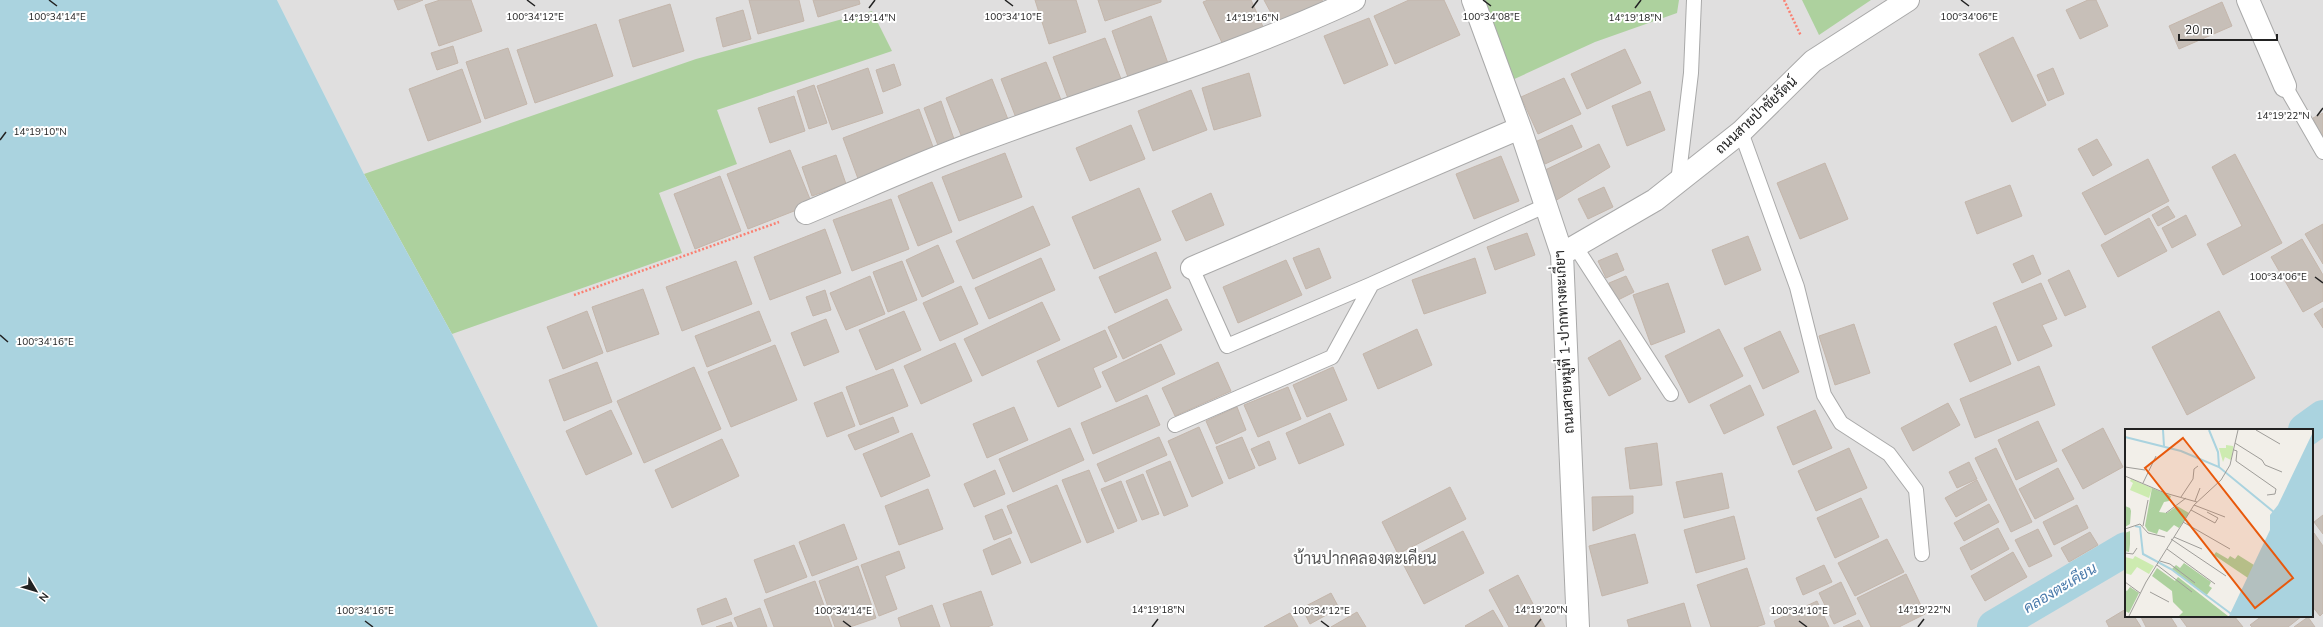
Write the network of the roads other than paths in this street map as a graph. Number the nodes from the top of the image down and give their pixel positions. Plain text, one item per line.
1 (1354, 0) edge
2 (1473, 0) edge
3 (1694, 0) edge
4 (1908, 0) edge
5 (2248, 0) edge
6 (2285, 86) joint
7 (1520, 128) junction
8 (1741, 132) junction
9 (2323, 152) edge
10 (1678, 182) junction
11 (1547, 205) junction
12 (806, 213) road end
13 (1569, 250) junction
14 (1192, 268) joint
15 (1372, 284) junction
16 (1671, 394) dead end
17 (1175, 425) dead end
18 (1922, 554) dead end
19 (1578, 627) edge

1 - 12 street
2 - 7 street, ถนนสายหมู่ที่ 1-ปากทางตะเกี่ยฯ
3 - 10 lane
4 - 8 street, ถนนสายป่าชัยรัตน์
5 - 6 street
6 - 9 lane
7 - 11 street, ถนนสายหมู่ที่ 1-ปากทางตะเกี่ยฯ
7 - 14 street
8 - 10 street, ถนนสายป่าชัยรัตน์
8 - 18 lane
10 - 13 street, ถนนสายป่าชัยรัตน์
11 - 13 street, ถนนสายหมู่ที่ 1-ปากทางตะเกี่ยฯ
11 - 15 lane
13 - 16 lane
13 - 19 street, ถนนสายหมู่ที่ 1-ปากทางตะเกี่ยฯ
14 - 15 lane
15 - 17 lane

